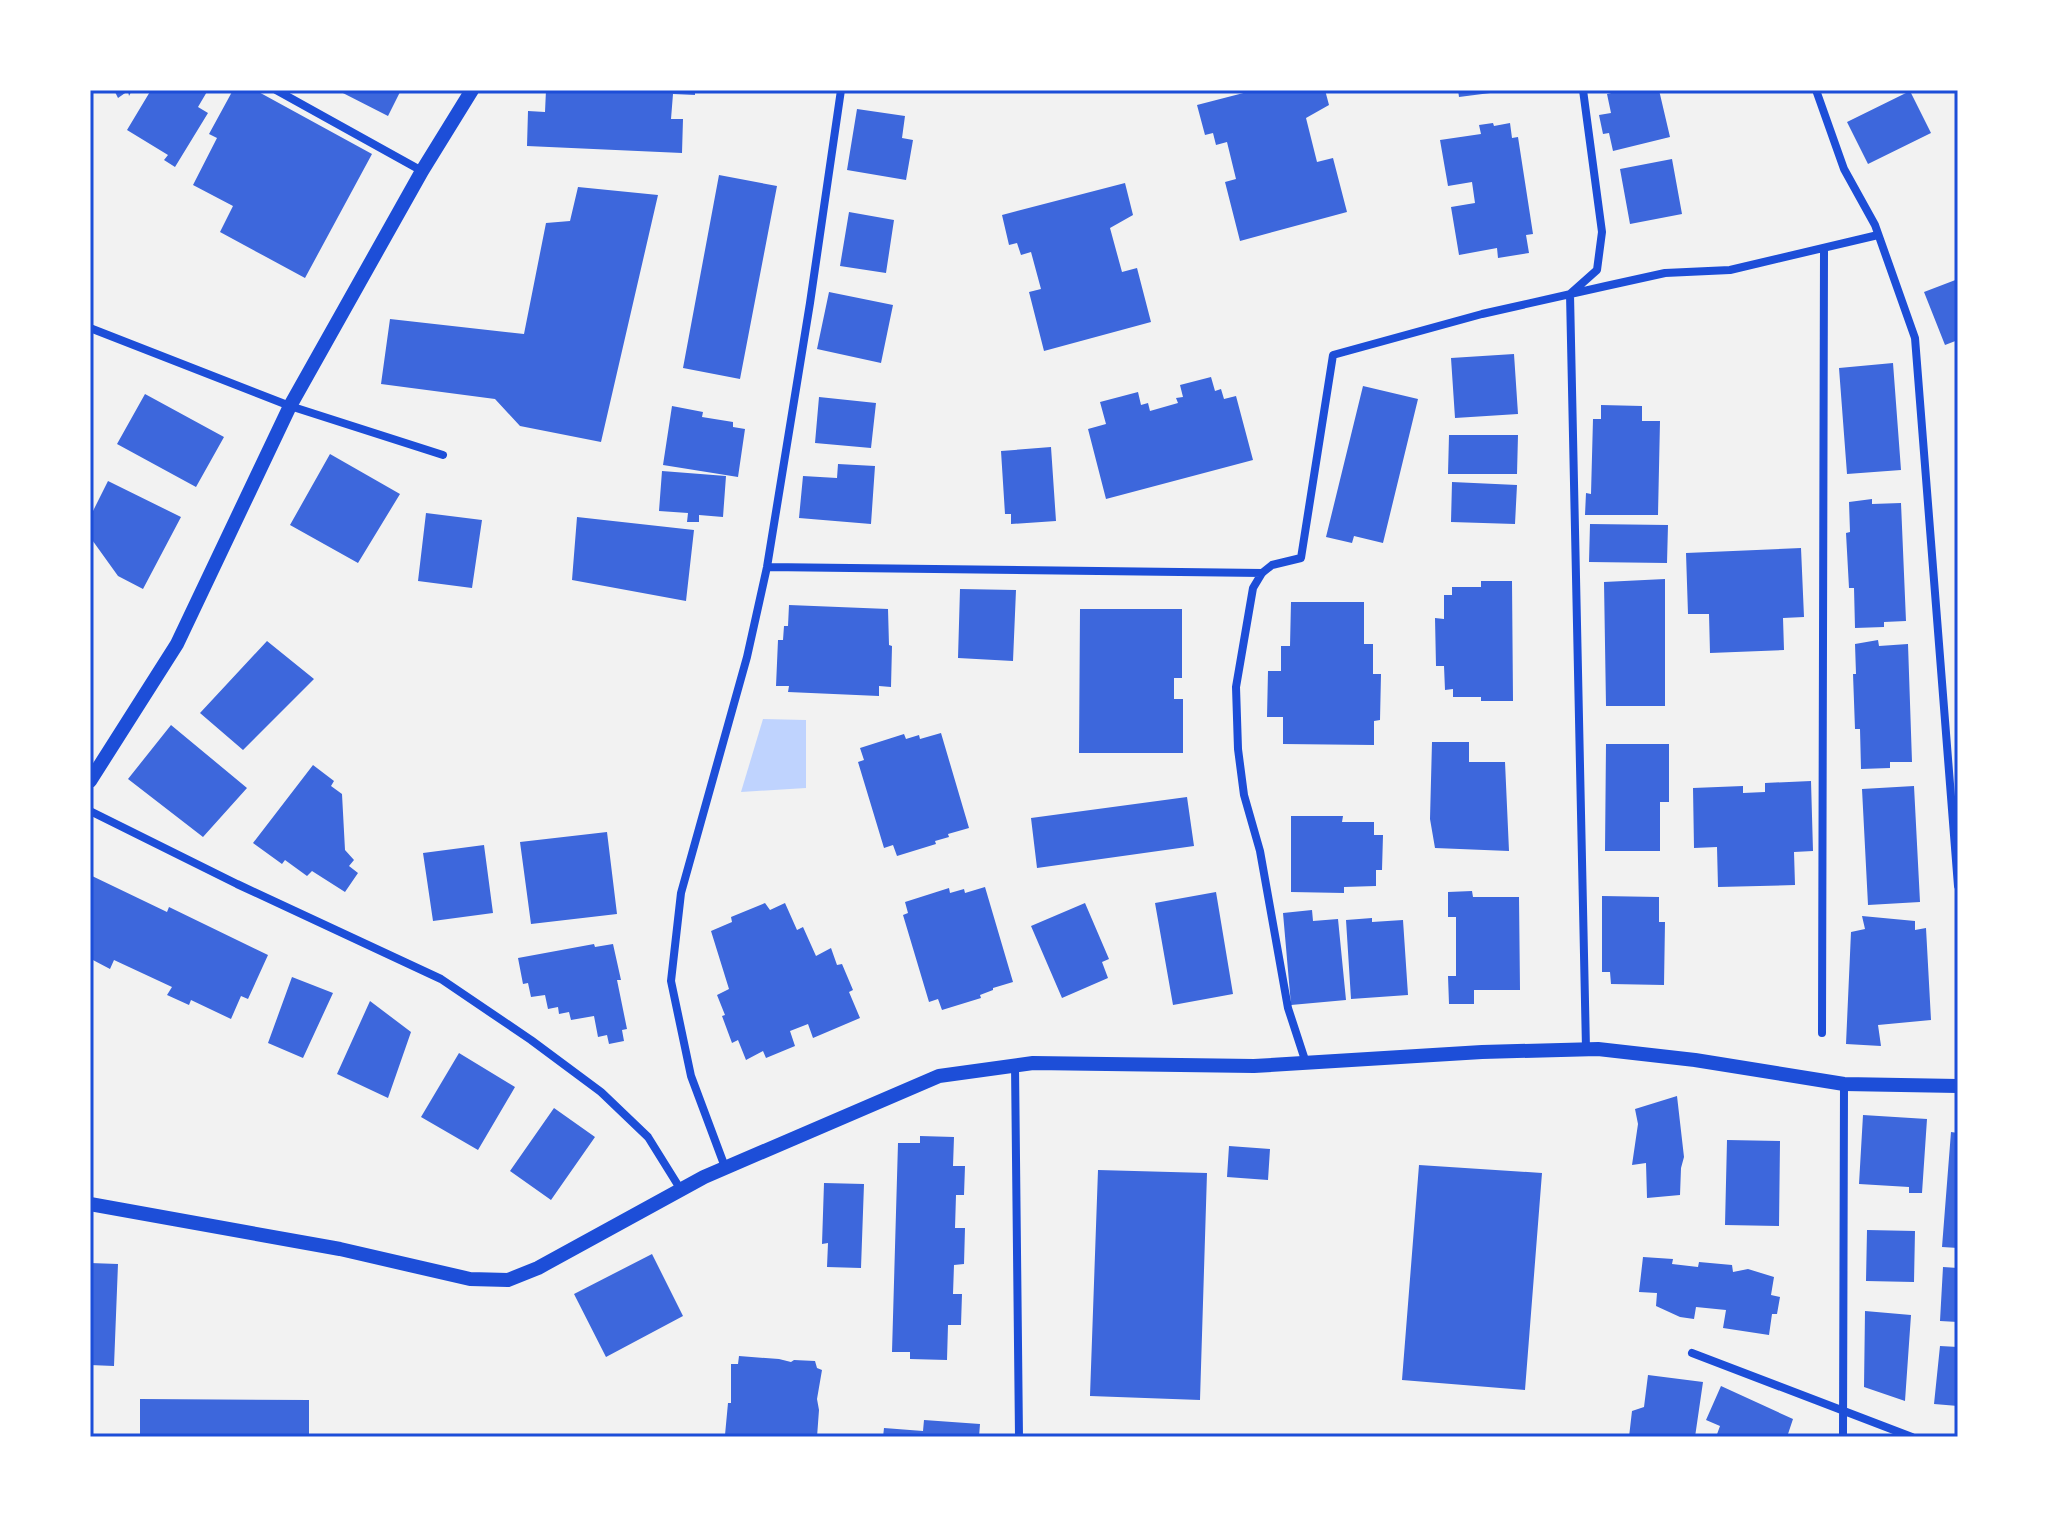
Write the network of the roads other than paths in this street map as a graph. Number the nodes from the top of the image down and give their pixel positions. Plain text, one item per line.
1 (276, 90) edge
2 (472, 90) edge
3 (841, 90) edge
4 (1583, 90) edge
5 (1816, 90) edge
6 (422, 171) junction
7 (1878, 235) junction
8 (1824, 248) junction
9 (1570, 294) junction
10 (90, 328) edge
11 (290, 406) junction
12 (443, 455) dead end
13 (767, 567) junction
14 (1262, 573) junction
15 (90, 781) edge
16 (90, 811) edge
17 (1958, 886) edge
18 (1822, 1033) dead end
19 (1586, 1049) junction
20 (1306, 1063) junction
21 (1015, 1065) junction
22 (1844, 1084) junction
23 (1958, 1086) edge
24 (725, 1167) junction
25 (681, 1190) junction
26 (90, 1204) edge
27 (1692, 1353) dead end
28 (1844, 1411) junction
29 (1019, 1437) edge
30 (1843, 1437) edge
31 (1912, 1437) edge

1 - 6 street
2 - 6 street
3 - 13 street
4 - 9 street
5 - 7 street
6 - 11 street
7 - 8 street
7 - 17 street
8 - 9 street
8 - 18 street
9 - 14 street
9 - 19 street
10 - 11 street
11 - 12 street
11 - 15 street
13 - 14 street
13 - 24 street
14 - 20 street
16 - 25 street
19 - 20 street
19 - 22 street
20 - 21 street
21 - 24 street
21 - 29 street
22 - 23 street
22 - 28 street
24 - 25 street
25 - 26 street
27 - 28 street
28 - 30 street
28 - 31 street

